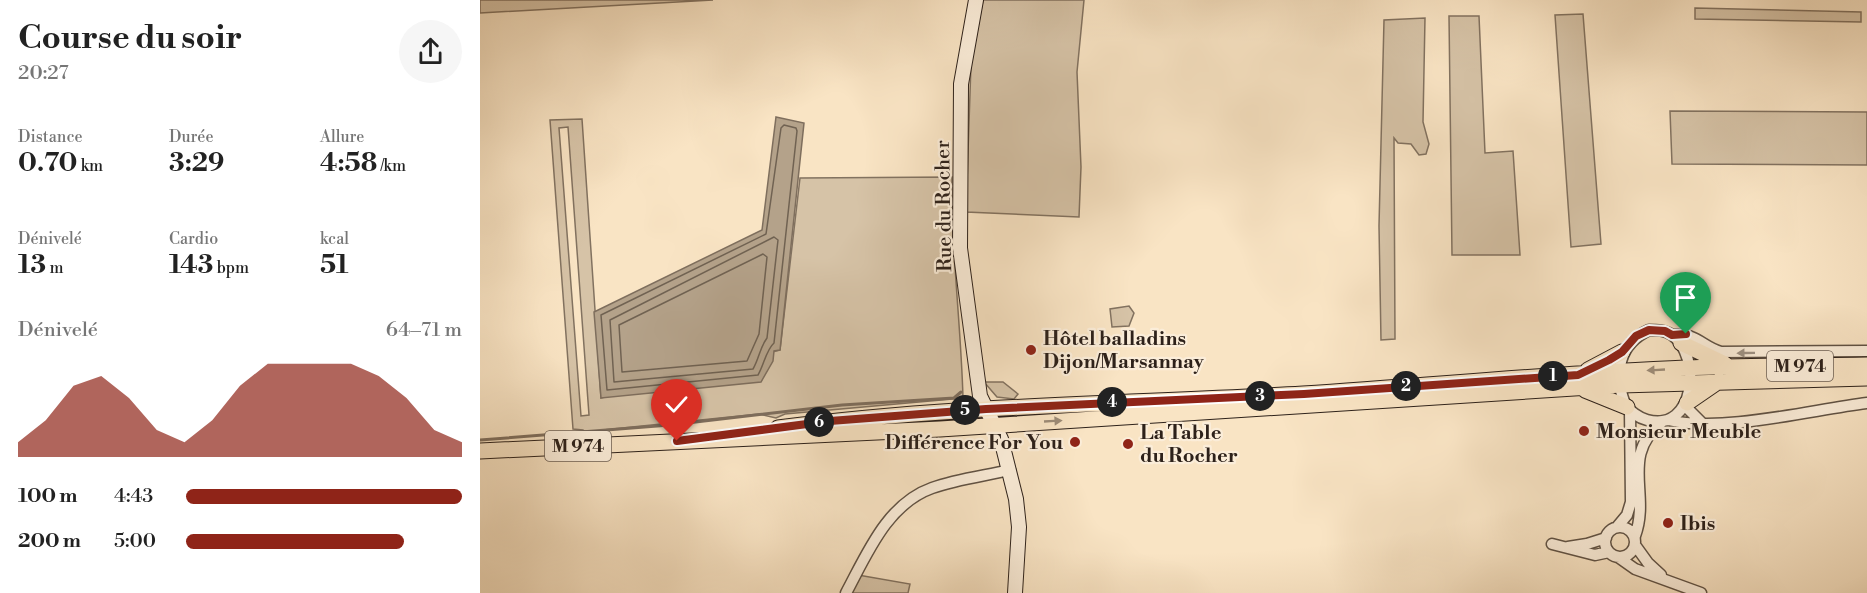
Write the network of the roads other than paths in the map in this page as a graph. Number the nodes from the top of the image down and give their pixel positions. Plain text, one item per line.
1 (976, 0) edge
2 (1676, 339) junction
3 (1867, 351) edge
4 (1622, 352) junction
5 (1867, 365) edge
6 (1734, 368) junction
7 (1689, 375) junction
8 (1620, 378) junction
9 (1867, 378) edge
10 (1579, 381) junction
11 (1720, 381) junction
12 (1867, 403) edge
13 (1686, 405) junction
14 (986, 409) junction
15 (1628, 409) junction
16 (1666, 420) junction
17 (994, 424) junction
18 (1703, 424) junction
19 (677, 441) junction
20 (480, 451) edge
21 (1010, 470) junction
22 (1617, 528) junction
23 (1606, 538) junction
24 (1635, 540) junction
25 (1552, 544) dead end
26 (1567, 547) junction
27 (1613, 555) junction
28 (1663, 578) junction
29 (846, 593) edge
30 (1015, 593) edge
31 (1701, 593) edge

1 - 14 main road, Rue du Rocher
3 -> 2 street
2 - 4 street
2 - 6 main road
2 - 7 street
4 - 8 street
4 - 10 main road
5 - 6 main road, M 974
6 - 7 main road, M 974
7 - 8 main road, M 974
7 - 11 main road, M 974
7 - 13 street
8 - 10 main road, M 974
8 - 15 street
9 - 11 main road, M 974
10 - 14 main road, M 974
10 - 15 main road
17 -> 10 main road, M 974
11 - 13 main road
12 - 18 street
13 - 16 street
13 - 18 street
14 - 17 main road, Rue du Rocher
14 - 19 main road, M 974
15 - 16 street
15 - 22 street
16 - 18 street
16 - 24 street
17 - 19 main road, M 974
17 - 21 main road, Rue du Rocher
19 - 20 main road, M 974
21 - 29 street
21 - 30 main road, Rue du Rocher
22 - 23 street
22 - 24 street
23 - 26 street
23 - 27 street
24 - 27 street
24 - 28 street
25 - 26 street
26 - 27 street
27 - 28 street
28 - 31 street

